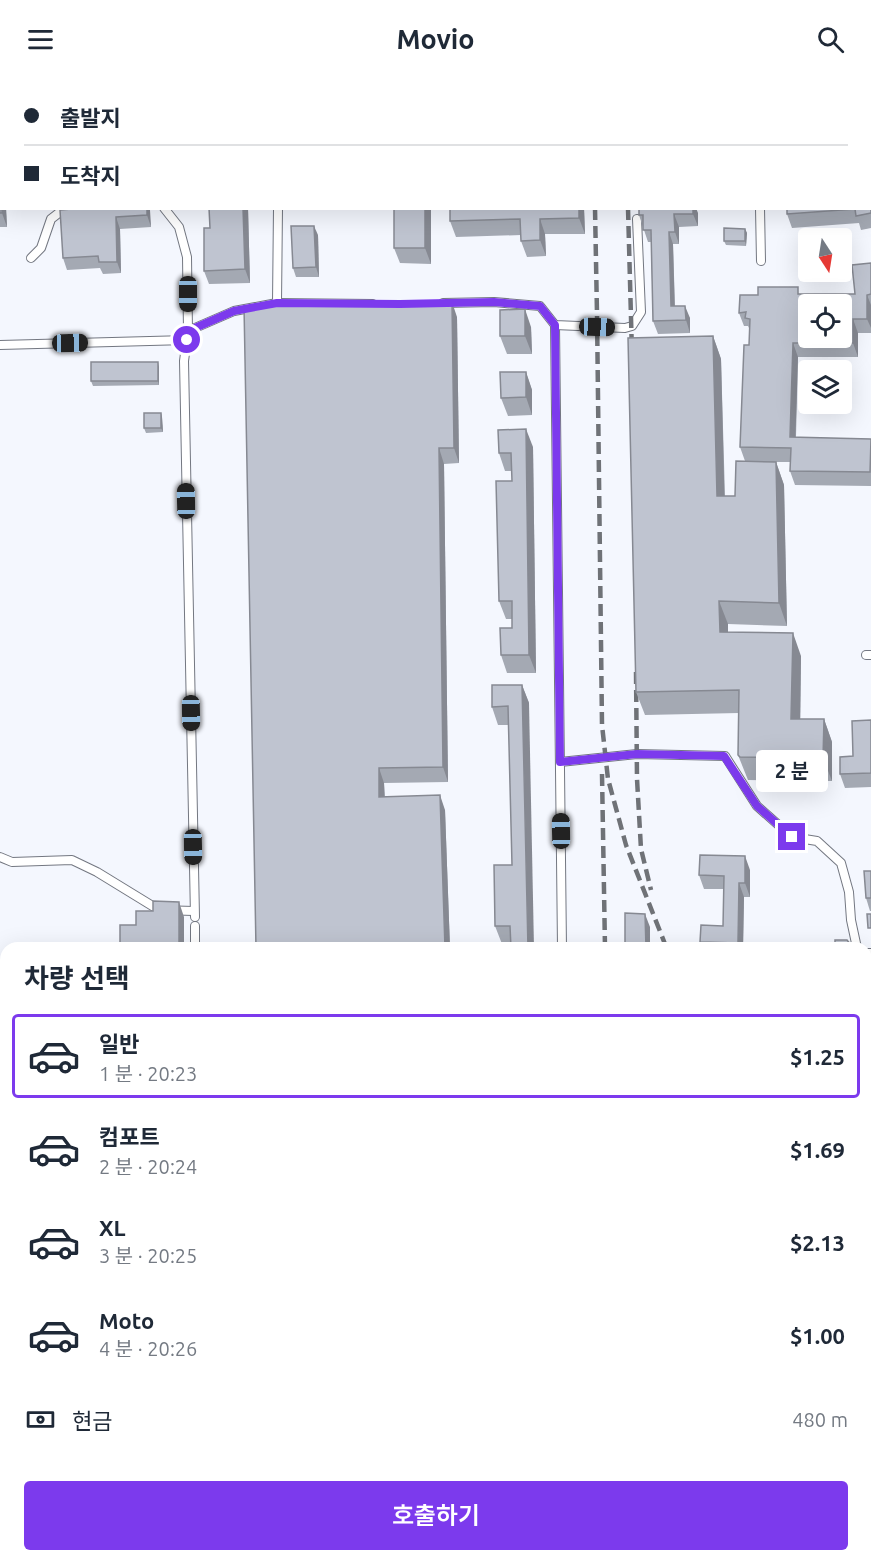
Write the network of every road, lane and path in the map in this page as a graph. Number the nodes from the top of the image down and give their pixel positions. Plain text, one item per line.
1 (66, 210) edge
2 (166, 210) edge
3 (278, 210) edge
4 (760, 210) edge
5 (637, 219) edge
6 (31, 258) dead end
7 (760, 261) dead end
8 (277, 303) junction
9 (435, 303) edge
10 (378, 304) edge
11 (555, 325) junction
12 (187, 335) junction
13 (0, 345) edge
14 (560, 762) junction
15 (0, 857) edge
16 (195, 918) junction
17 (195, 942) edge
18 (562, 942) edge
19 (856, 942) edge

1 - 6 lane
2 - 12 lane
3 - 8 lane
4 - 7 lane
5 - 11 lane
8 - 10 lane
8 - 12 lane
9 - 11 lane
11 - 14 lane
12 - 13 lane
12 - 16 lane
14 - 18 lane
14 - 19 lane
15 - 16 lane
16 - 17 lane

